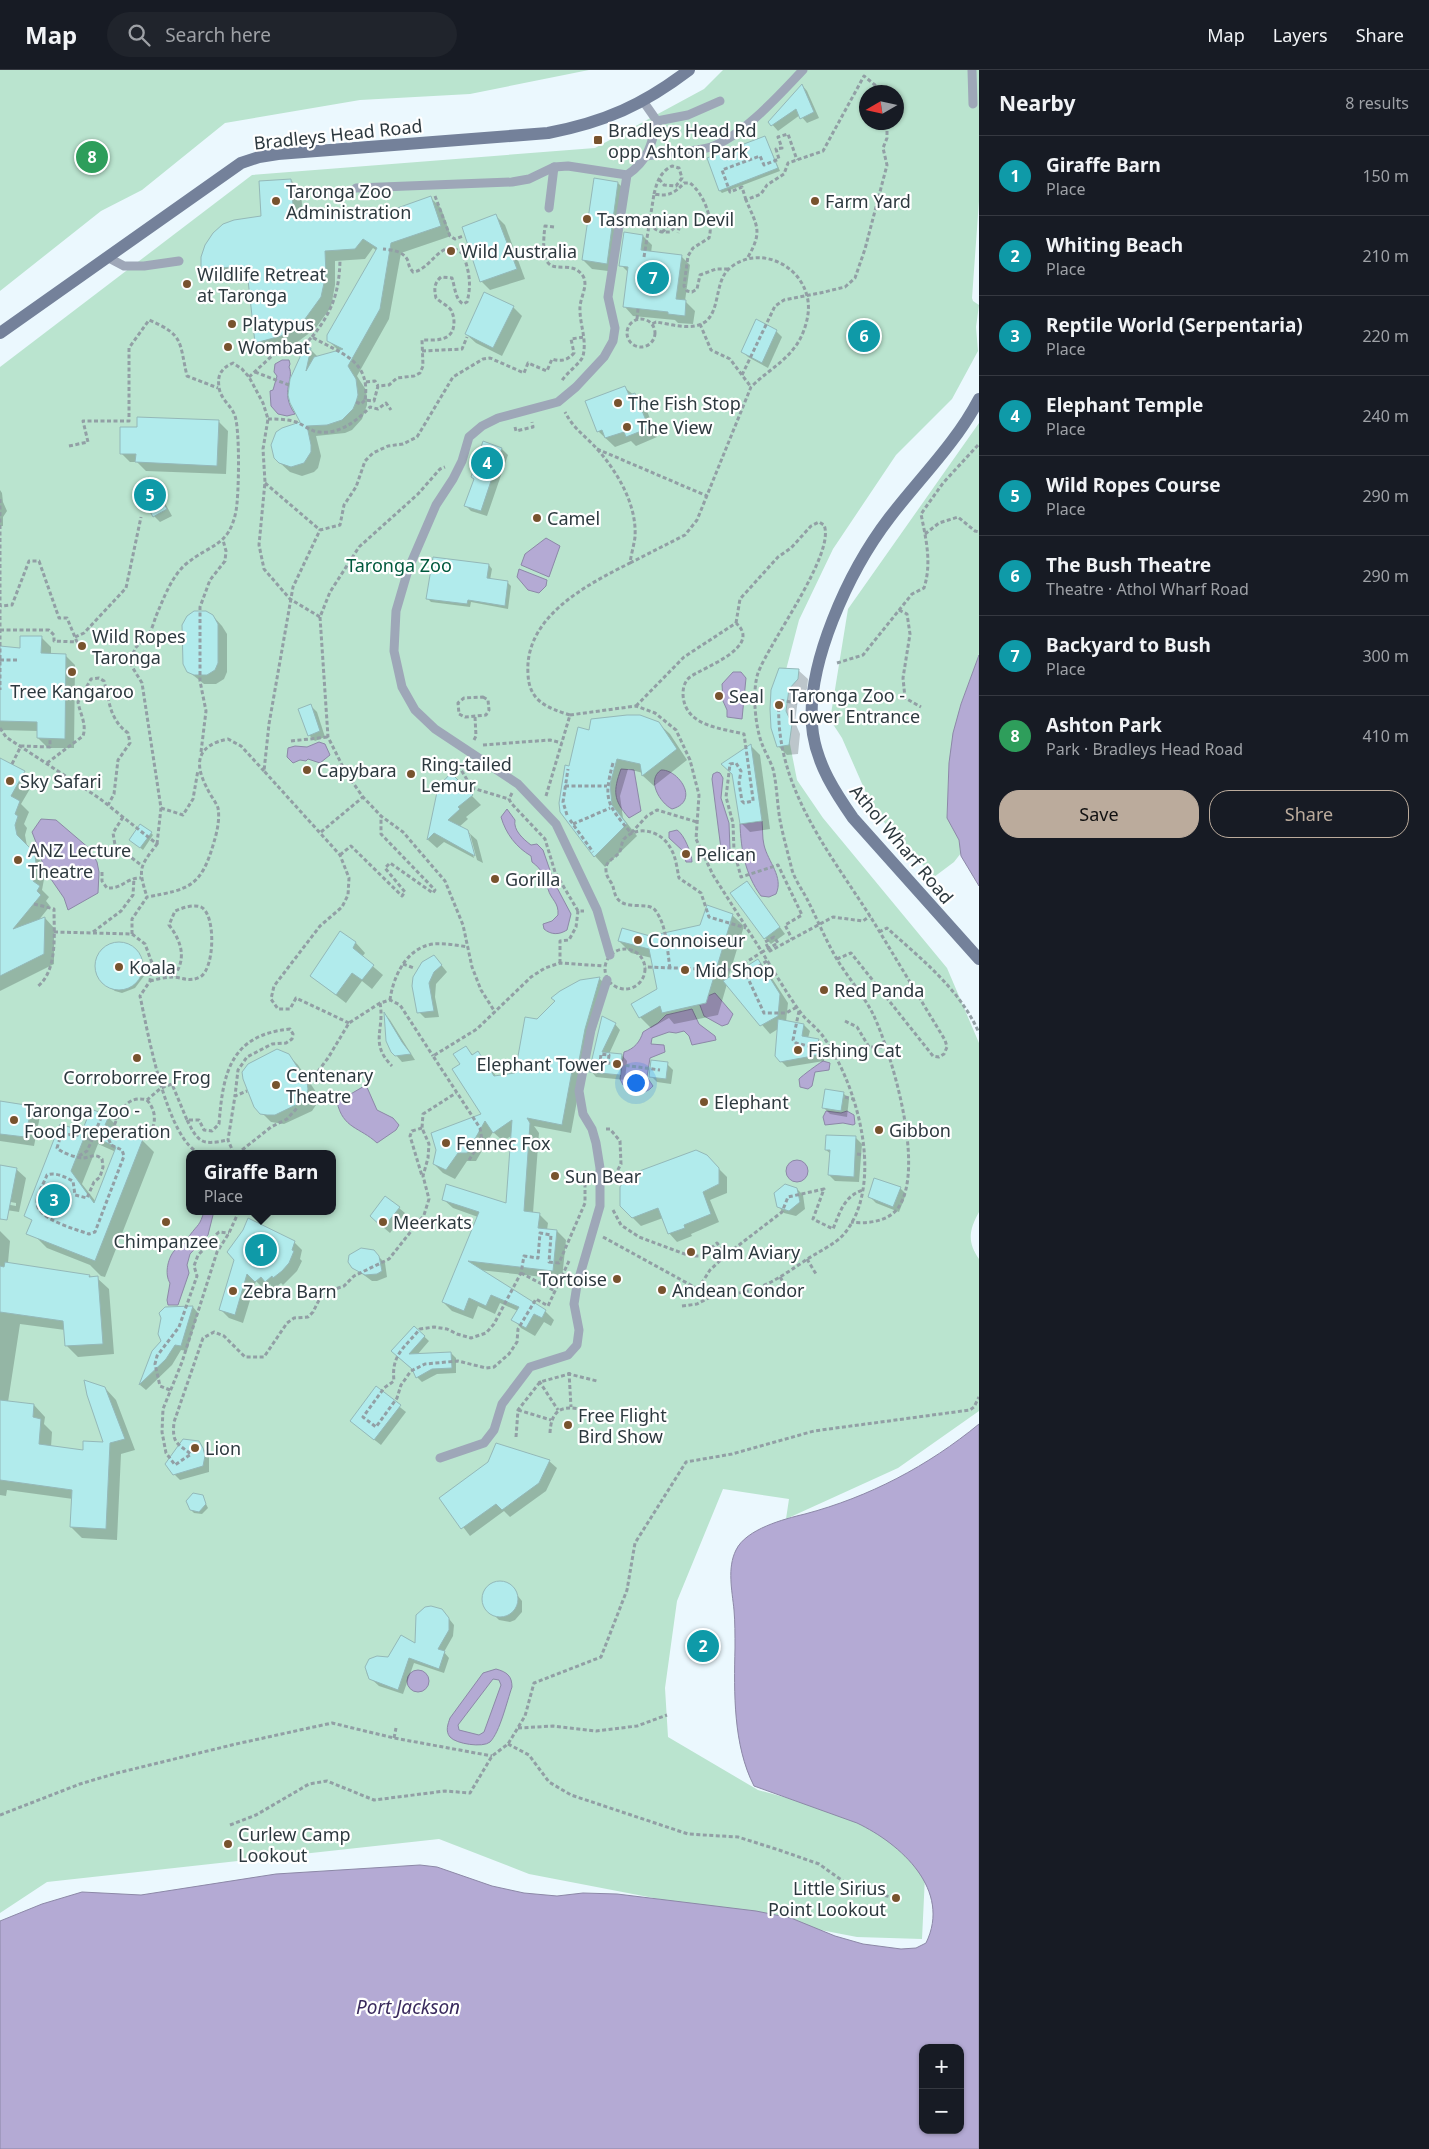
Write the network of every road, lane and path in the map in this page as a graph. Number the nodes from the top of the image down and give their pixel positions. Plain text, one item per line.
1 (689, 70) edge
2 (802, 70) edge
3 (972, 70) edge
4 (875, 85) edge
5 (643, 101) junction
6 (720, 101) dead end
7 (972, 104) dead end
8 (657, 121) junction
9 (887, 130) edge
10 (646, 156) junction
11 (797, 160) junction
12 (554, 167) junction
13 (627, 175) junction
14 (659, 179) junction
15 (356, 188) dead end
16 (654, 194) junction
17 (435, 195) dead end
18 (746, 200) junction
19 (549, 208) dead end
20 (650, 215) junction
21 (667, 219) junction
22 (554, 227) dead end
23 (661, 232) junction
24 (678, 233) dead end
25 (463, 236) dead end
26 (383, 248) dead end
27 (107, 257) junction
28 (644, 257) dead end
29 (748, 258) junction
30 (179, 261) dead end
31 (340, 261) dead end
32 (729, 269) junction
33 (807, 296) junction
34 (638, 309) dead end
35 (637, 320) junction
36 (652, 324) junction
37 (700, 324) junction
38 (0, 333) edge
39 (312, 337) junction
40 (467, 337) dead end
41 (584, 337) junction
42 (422, 351) junction
43 (582, 358) dead end
44 (255, 372) junction
45 (742, 375) junction
46 (249, 376) junction
47 (366, 382) junction
48 (288, 385) dead end
49 (378, 386) junction
50 (751, 387) junction
51 (219, 388) junction
52 (365, 400) junction
53 (979, 400) edge
54 (356, 402) dead end
55 (558, 402) junction
56 (391, 410) dead end
57 (268, 419) junction
58 (979, 444) edge
59 (69, 446) dead end
60 (597, 449) junction
61 (462, 461) junction
62 (265, 482) junction
63 (707, 496) junction
64 (0, 499) edge
65 (141, 518) dead end
66 (320, 530) junction
67 (979, 532) edge
68 (1, 534) edge
69 (925, 534) junction
70 (223, 540) junction
71 (630, 563) junction
72 (0, 570) edge
73 (290, 599) junction
74 (1, 606) edge
75 (899, 610) junction
76 (320, 617) junction
77 (736, 623) junction
78 (0, 630) edge
79 (75, 637) junction
80 (0, 660) edge
81 (19, 660) dead end
82 (837, 664) dead end
83 (0, 690) edge
84 (800, 704) dead end
85 (636, 706) junction
86 (921, 707) dead end
87 (570, 715) junction
88 (475, 717) junction
89 (0, 728) edge
90 (328, 737) junction
91 (50, 738) dead end
92 (291, 740) dead end
93 (457, 743) junction
94 (562, 743) junction
95 (484, 745) dead end
96 (21, 746) junction
97 (471, 746) dead end
98 (201, 752) junction
99 (47, 763) junction
100 (613, 763) dead end
101 (12, 764) dead end
102 (199, 768) junction
103 (568, 769) dead end
104 (749, 770) junction
105 (264, 771) junction
106 (741, 771) junction
107 (518, 784) junction
108 (566, 786) junction
109 (607, 786) junction
110 (362, 797) junction
111 (546, 798) dead end
112 (509, 799) junction
113 (108, 805) junction
114 (161, 808) junction
115 (610, 808) junction
116 (381, 816) junction
117 (123, 817) junction
118 (697, 822) junction
119 (573, 824) junction
120 (321, 832) junction
121 (631, 833) junction
122 (157, 844) junction
123 (593, 852) dead end
124 (340, 855) junction
125 (142, 865) junction
126 (102, 872) dead end
127 (134, 878) junction
128 (141, 878) junction
129 (147, 897) junction
130 (34, 904) dead end
131 (597, 910) junction
132 (578, 911) junction
133 (870, 916) junction
134 (820, 924) junction
135 (746, 928) junction
136 (54, 932) junction
137 (879, 932) junction
138 (93, 933) junction
139 (132, 934) junction
140 (792, 939) junction
141 (468, 947) junction
142 (762, 952) junction
143 (610, 955) joint
144 (837, 959) junction
145 (979, 959) edge
146 (768, 961) junction
147 (560, 963) junction
148 (402, 964) junction
149 (604, 966) dead end
150 (645, 967) junction
151 (414, 968) dead end
152 (670, 968) junction
153 (173, 977) junction
154 (608, 980) joint
155 (150, 981) junction
156 (37, 987) dead end
157 (390, 1000) junction
158 (380, 1003) junction
159 (798, 1009) junction
160 (495, 1012) junction
161 (845, 1021) dead end
162 (348, 1023) junction
163 (979, 1032) edge
164 (885, 1047) junction
165 (831, 1051) junction
166 (433, 1056) junction
167 (392, 1066) dead end
168 (660, 1070) dead end
169 (599, 1072) dead end
170 (310, 1082) dead end
171 (161, 1088) junction
172 (247, 1091) dead end
173 (456, 1093) junction
174 (235, 1096) junction
175 (845, 1097) dead end
176 (853, 1099) junction
177 (147, 1100) junction
178 (298, 1107) dead end
179 (117, 1118) junction
180 (188, 1120) junction
181 (422, 1128) junction
182 (592, 1129) junction
183 (150, 1137) dead end
184 (92, 1140) junction
185 (228, 1140) junction
186 (596, 1143) junction
187 (195, 1150) edge
188 (234, 1150) edge
189 (241, 1150) edge
190 (857, 1154) dead end
191 (864, 1155) junction
192 (79, 1156) junction
193 (468, 1160) dead end
194 (422, 1176) junction
195 (611, 1184) dead end
196 (863, 1190) junction
197 (611, 1206) dead end
198 (237, 1215) edge
199 (851, 1222) junction
200 (592, 1231) junction
201 (229, 1233) junction
202 (726, 1255) junction
203 (570, 1259) dead end
204 (807, 1259) junction
205 (522, 1273) junction
206 (816, 1274) dead end
207 (780, 1277) junction
208 (698, 1289) junction
209 (555, 1291) junction
210 (789, 1291) dead end
211 (715, 1294) junction
212 (682, 1306) dead end
213 (569, 1374) junction
214 (597, 1381) dead end
215 (540, 1382) junction
216 (170, 1390) junction
217 (979, 1397) edge
218 (571, 1407) junction
219 (518, 1410) junction
220 (558, 1410) junction
221 (583, 1410) dead end
222 (551, 1420) junction
223 (550, 1433) dead end
224 (516, 1438) dead end
225 (440, 1458) dead end
226 (667, 1716) dead end
227 (396, 1728) dead end
228 (518, 1728) junction
229 (394, 1738) junction
230 (508, 1744) junction
231 (492, 1756) junction
232 (0, 1815) edge
233 (230, 1825) dead end
234 (896, 1898) dead end

1 - 5 main road, Bradleys Head Road
2 - 10 lane
3 - 7 lane
4 - 11 path
5 - 8 lane
5 - 27 main road, Bradleys Head Road
6 - 8 lane
8 - 10 lane
9 - 33 path
10 - 13 lane
11 - 18 path
11 - 18 path
12 - 13 lane
12 - 15 lane
12 - 19 lane
13 - 55 lane
14 - 14 path
14 - 16 path
16 - 20 path
16 - 32 path
17 - 25 path
18 - 29 path
20 - 23 path
20 - 28 path
21 - 23 path
21 - 23 path
21 - 24 path
22 - 41 path
26 - 42 path
27 - 30 lane
27 - 38 main road, Bradleys Head Road
29 - 32 path
29 - 33 path
31 - 39 path
32 - 37 path
33 - 45 path
33 - 50 path
34 - 35 path
35 - 36 path
35 - 36 path
36 - 37 path
37 - 45 path
39 - 44 path
39 - 47 path
40 - 42 path
41 - 43 path
41 - 66 path
42 - 49 path
44 - 46 path
44 - 48 path
45 - 50 path
46 - 51 path
46 - 57 path
47 - 49 path
47 - 52 path
49 - 52 path
50 - 63 path
51 - 59 path
51 - 70 path
52 - 54 path
53 - 145 main road, Athol Wharf Road
55 - 60 path
55 - 61 lane
56 - 57 path
57 - 62 path
58 - 69 path
60 - 63 path
60 - 71 path
61 - 76 path
61 - 93 lane
62 - 66 path
62 - 73 path
63 - 71 path
64 - 68 path
65 - 79 path
66 - 73 path
67 - 69 path
68 - 72 path
69 - 75 path
70 - 98 path
70 - 114 path
71 - 87 path
72 - 74 path
73 - 76 path
73 - 105 path
74 - 78 path
74 - 79 path
75 - 82 path
75 - 86 path
76 - 90 path
77 - 85 path
77 - 104 path
77 - 134 path
78 - 79 path
78 - 80 path
80 - 81 path
80 - 83 path
84 - 133 path
85 - 87 path
85 - 118 path
87 - 94 path
88 - 88 path
88 - 97 path
89 - 96 path
90 - 92 path
90 - 110 path
91 - 96 path
93 - 107 lane
93 - 112 path
94 - 95 path
94 - 111 path
96 - 99 path
96 - 101 path
98 - 102 path
98 - 105 path
99 - 113 path
99 - 113 path
100 - 109 path
102 - 114 path
102 - 129 path
103 - 108 path
104 - 106 path
104 - 106 path
105 - 120 path
106 - 140 path
107 - 112 path
107 - 131 lane
108 - 109 path
108 - 119 path
109 - 115 path
110 - 116 path
110 - 120 path
112 - 132 path
113 - 117 path
114 - 122 path
115 - 119 path
115 - 121 path
116 - 124 path
116 - 141 path
117 - 122 path
117 - 125 path
118 - 121 path
118 - 135 path
119 - 123 path
120 - 124 path
121 - 135 path
121 - 152 path
122 - 125 path
124 - 162 path
125 - 128 path
126 - 127 path
127 - 128 path
127 - 138 path
128 - 129 path
129 - 139 path
130 - 136 path
131 - 132 path
131 - 143 lane
132 - 147 path
133 - 134 path
133 - 137 path
134 - 140 path
134 - 144 path
135 - 142 path
136 - 138 path
136 - 156 path
137 - 144 path
137 - 163 path
138 - 139 path
139 - 155 path
140 - 142 path
141 - 148 path
141 - 160 path
142 - 146 path
142 - 152 path
143 - 150 path
144 - 164 path
146 - 159 path
146 - 159 path
147 - 149 path
147 - 160 path
148 - 151 path
148 - 157 path
150 - 152 path
150 - 154 path
153 - 153 path
153 - 155 path
154 - 182 lane
155 - 171 path
157 - 158 path
157 - 166 path
158 - 162 path
158 - 167 path
159 - 165 path
159 - 165 path
160 - 166 path
161 - 164 path
162 - 170 path
164 - 199 path
165 - 176 path
166 - 173 path
168 - 169 path
171 - 177 path
171 - 180 path
171 - 187 path
172 - 174 path
173 - 181 path
173 - 193 path
174 - 180 path
174 - 185 path
175 - 176 path
176 - 191 path
177 - 179 path
177 - 183 path
178 - 189 path
179 - 184 path
179 - 192 path
180 - 185 path
181 - 194 path
181 - 194 path
182 - 186 lane
182 - 195 path
184 - 192 path
184 - 192 path
185 - 188 path
186 - 200 lane
186 - 205 path
190 - 191 path
191 - 196 path
194 - 216 path
196 - 199 path
196 - 202 path
197 - 202 path
198 - 201 path
199 - 204 path
200 - 208 path
200 - 225 lane
201 - 216 path
201 - 216 path
202 - 208 path
203 - 209 path
204 - 206 path
204 - 207 path
205 - 209 path
205 - 209 path
207 - 210 path
207 - 211 path
208 - 211 path
211 - 212 path
213 - 214 path
213 - 215 path
213 - 218 path
215 - 219 path
215 - 220 path
217 - 228 path
218 - 220 path
218 - 221 path
219 - 222 path
219 - 224 path
220 - 222 path
222 - 223 path
226 - 228 path
227 - 229 path
228 - 230 path
229 - 231 path
229 - 232 path
230 - 231 path
230 - 234 path
231 - 233 path

